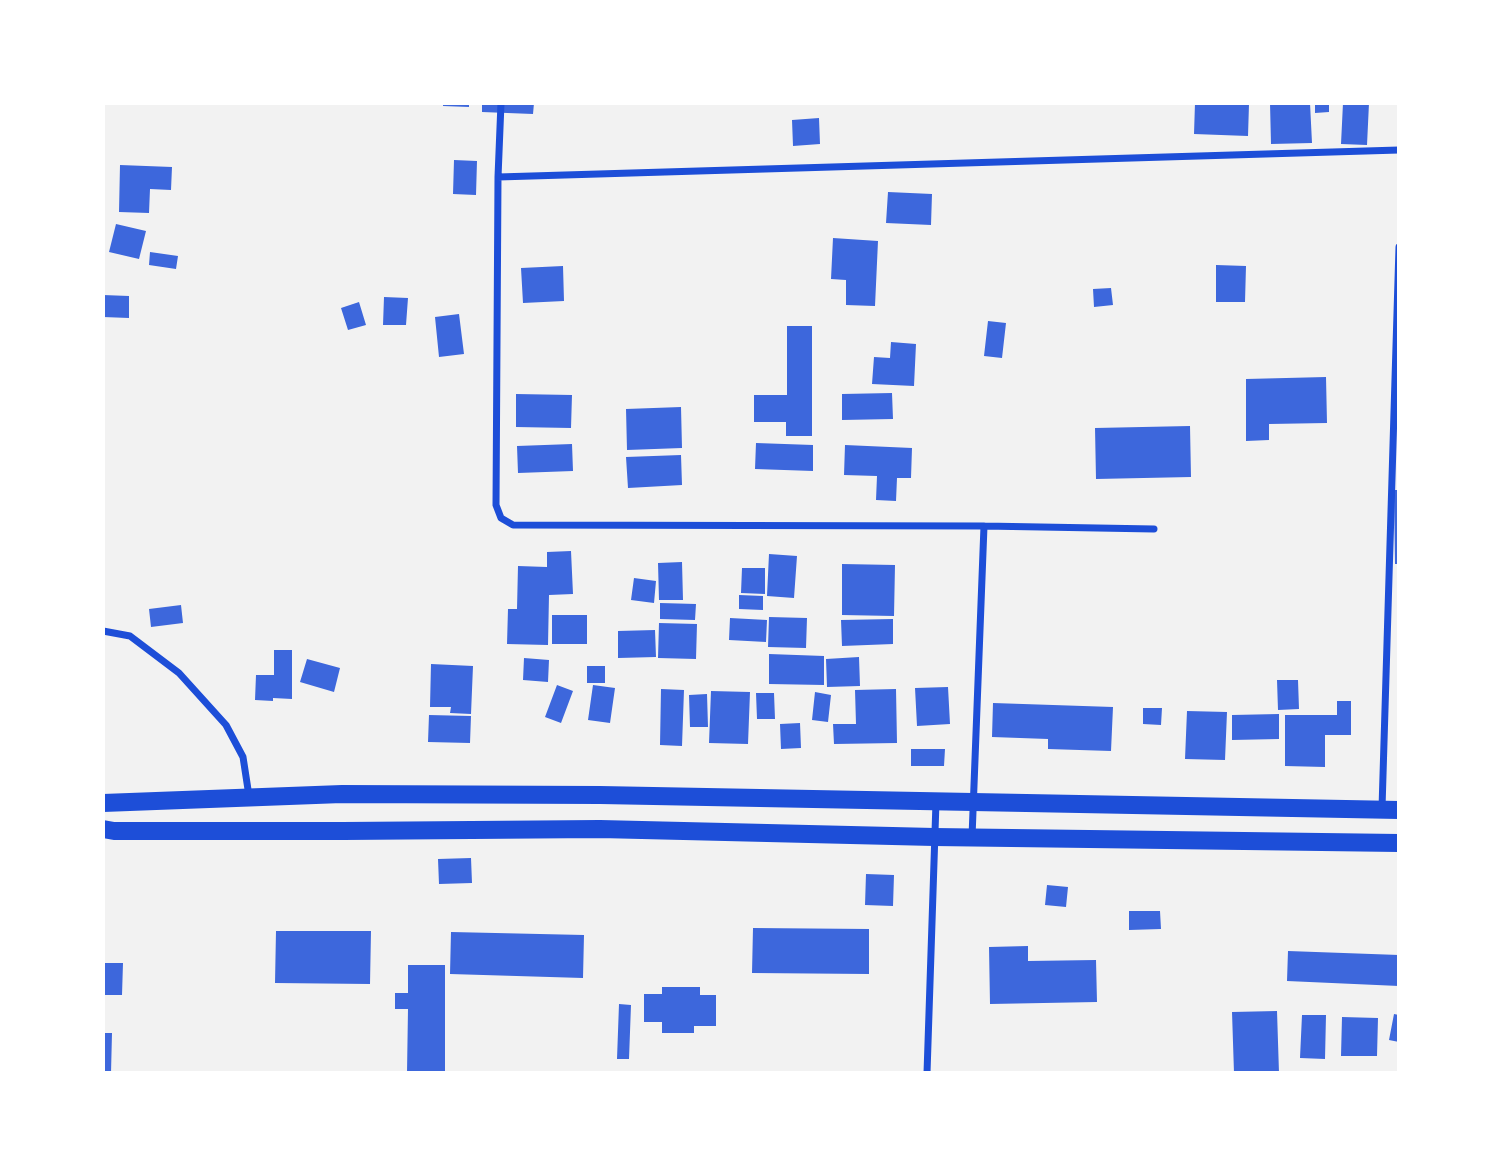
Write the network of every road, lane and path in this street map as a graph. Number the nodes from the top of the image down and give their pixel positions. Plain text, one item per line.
1 (501, 103) edge
2 (1399, 150) edge
3 (498, 177) junction
4 (1399, 247) edge
5 (984, 526) junction
6 (1154, 529) dead end
7 (103, 631) edge
8 (249, 797) junction
9 (936, 802) junction
10 (103, 803) edge
11 (974, 803) junction
12 (1390, 809) edge
13 (103, 829) edge
14 (934, 837) junction
15 (972, 837) junction
16 (1399, 843) edge
17 (926, 1073) edge

1 - 3 street
2 - 3 street
3 - 5 street
4 - 12 street
5 - 6 street
5 - 11 street
7 - 8 street
8 - 9 main road
8 - 10 main road
9 - 11 main road
9 - 14 street
11 - 12 main road
11 - 15 street
13 - 14 main road
14 - 15 main road
14 - 17 street
15 - 16 main road

